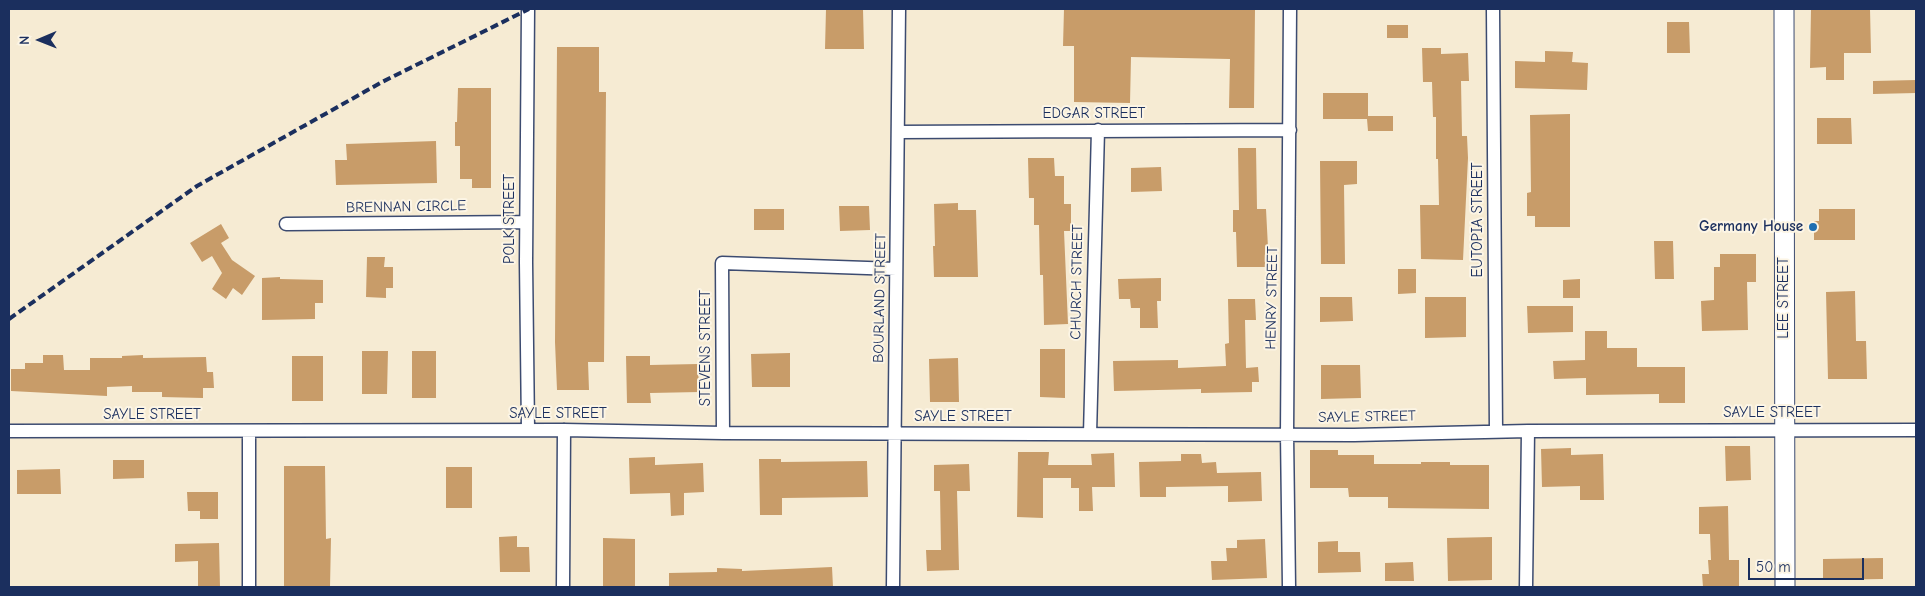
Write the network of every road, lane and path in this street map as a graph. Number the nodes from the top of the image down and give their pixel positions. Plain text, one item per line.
1 (528, 9) edge
2 (899, 9) edge
3 (1290, 9) edge
4 (1493, 9) edge
5 (1784, 9) edge
6 (1098, 130) junction
7 (1290, 130) junction
8 (898, 132) junction
9 (526, 222) junction
10 (286, 224) dead end
11 (896, 269) junction
12 (1784, 429) junction
13 (528, 430) junction
14 (564, 430) junction
15 (1916, 430) edge
16 (9, 431) edge
17 (249, 431) junction
18 (1496, 431) junction
19 (1528, 431) junction
20 (723, 433) junction
21 (895, 433) junction
22 (1090, 434) junction
23 (1287, 434) junction
24 (249, 587) edge
25 (563, 587) edge
26 (893, 587) edge
27 (1289, 587) edge
28 (1526, 587) edge
29 (1785, 587) edge

1 - 9 street, POLK STREET
2 - 8 street, BOURLAND STREET
3 - 7 street, HENRY STREET
4 - 18 street, EUTOPIA STREET
5 - 12 main road, LEE STREET
6 - 7 street, EDGAR STREET
6 - 8 street, EDGAR STREET
6 - 22 street, CHURCH STREET
7 - 23 street, HENRY STREET
8 - 11 street, BOURLAND STREET
9 - 10 street, BRENNAN CIRCLE
9 - 13 street, POLK STREET
11 - 20 street, STEVENS STREET
11 - 21 street, BOURLAND STREET
12 - 15 street, SAYLE STREET
12 - 19 street, SAYLE STREET
12 - 29 main road, LEE STREET
13 - 14 street, SAYLE STREET
13 - 17 street, SAYLE STREET
14 - 20 street, SAYLE STREET
14 - 25 street
16 - 17 street, SAYLE STREET
17 - 24 street
18 - 19 street, SAYLE STREET
18 - 23 street, SAYLE STREET
19 - 28 street
20 - 21 street, SAYLE STREET
21 - 22 street, SAYLE STREET
21 - 26 street, BOURLAND STREET
22 - 23 street, SAYLE STREET
23 - 27 street, HENRY STREET

